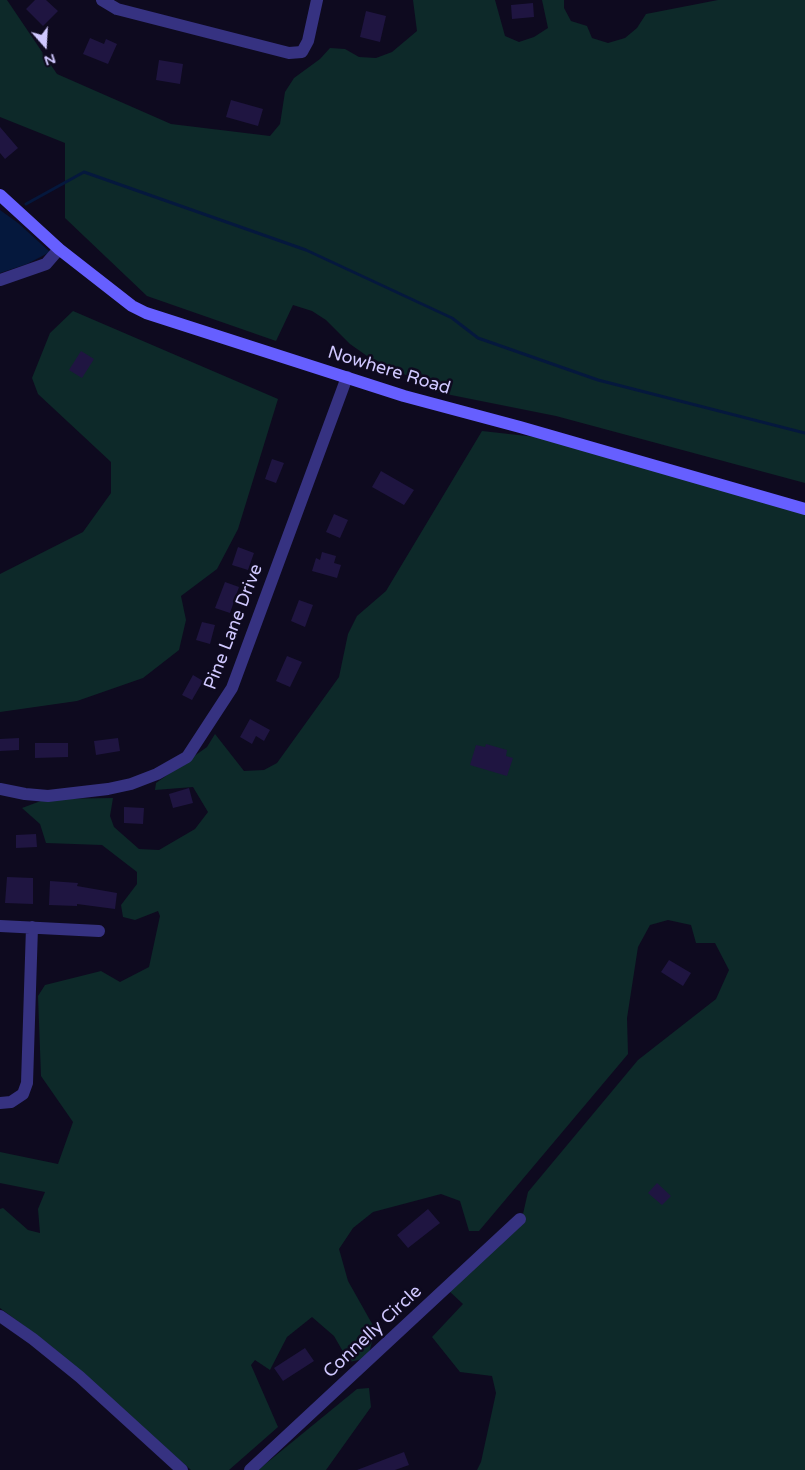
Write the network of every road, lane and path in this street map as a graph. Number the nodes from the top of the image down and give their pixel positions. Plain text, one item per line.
1 (102, 0) edge
2 (317, 0) edge
3 (0, 195) edge
4 (59, 250) junction
5 (0, 280) edge
6 (347, 377) junction
7 (805, 509) edge
8 (0, 789) edge
9 (0, 926) edge
10 (32, 927) junction
11 (99, 931) dead end
12 (0, 1103) edge
13 (520, 1219) dead end
14 (0, 1316) edge
15 (182, 1470) edge
16 (250, 1470) edge

1 - 2 street
3 - 4 street, Nowhere Road
4 - 5 street
4 - 6 street, Nowhere Road
6 - 7 street, Nowhere Road
6 - 8 street, Pine Lane Drive
9 - 10 street
10 - 11 street
10 - 12 street
13 - 16 street, Connelly Circle
14 - 15 street

